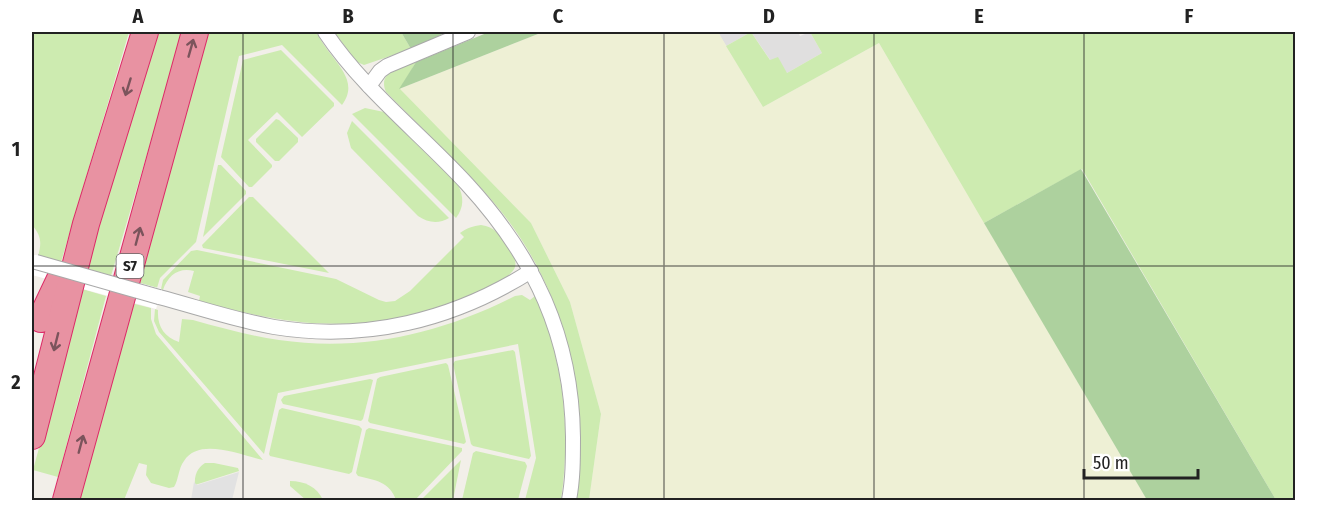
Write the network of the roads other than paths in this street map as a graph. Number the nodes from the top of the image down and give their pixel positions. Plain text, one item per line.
1 (145, 32) edge
2 (195, 32) edge
3 (325, 32) edge
4 (468, 32) edge
5 (369, 86) junction
6 (86, 224) junction
7 (34, 262) edge
8 (531, 271) junction
9 (41, 319) dead end
10 (32, 436) edge
11 (66, 501) edge
12 (569, 501) edge

1 -> 6 highway
11 -> 2 highway, S7
3 - 5 street
4 - 5 street
5 - 8 street
6 - 9 highway
6 -> 10 highway
7 - 8 street, bridge
8 - 12 street

